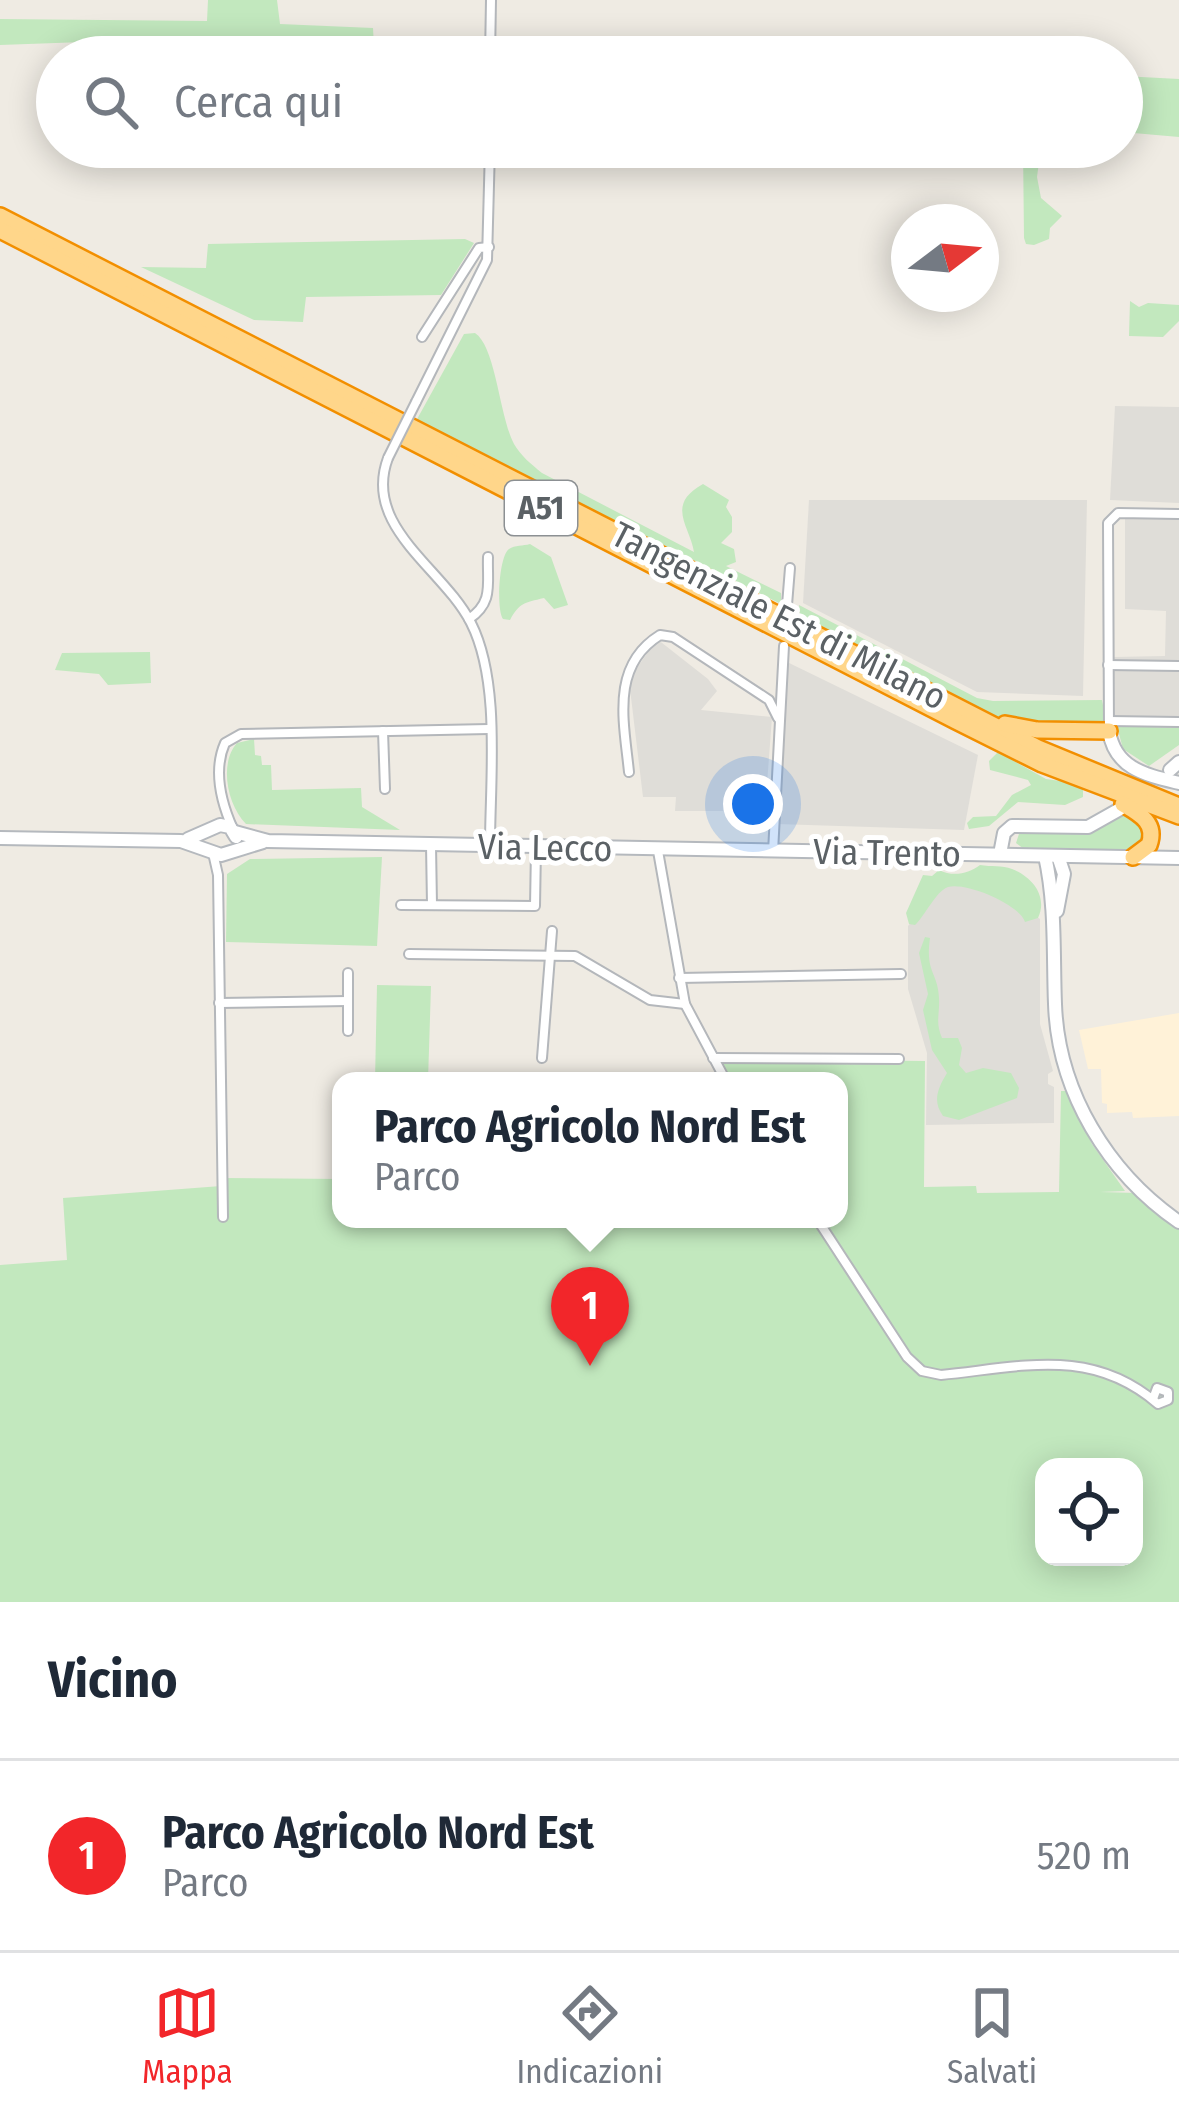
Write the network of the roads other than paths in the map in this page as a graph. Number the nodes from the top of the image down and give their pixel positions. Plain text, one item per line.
1 (490, 0) edge
2 (490, 36) edge
3 (490, 168) edge
4 (0, 216) edge
5 (0, 230) edge
6 (489, 247) junction
7 (422, 337) dead end
8 (1179, 514) edge
9 (488, 556) dead end
10 (790, 568) dead end
11 (787, 605) dead end
12 (469, 619) junction
13 (784, 646) dead end
14 (1108, 664) junction
15 (1179, 666) edge
16 (922, 689) junction
17 (778, 718) junction
18 (1179, 722) edge
19 (1109, 726) junction
20 (490, 729) junction
21 (383, 730) junction
22 (629, 772) dead end
23 (1084, 782) junction
24 (1179, 783) edge
25 (385, 789) dead end
26 (221, 796) junction
27 (1179, 806) edge
28 (1120, 809) dead end
29 (1179, 816) edge
30 (211, 829) junction
31 (234, 831) junction
32 (0, 838) edge
33 (181, 841) junction
34 (268, 842) junction
35 (431, 845) junction
36 (490, 847) junction
37 (536, 848) junction
38 (220, 851) junction
39 (658, 851) junction
40 (773, 852) junction
41 (1000, 854) junction
42 (1052, 856) junction
43 (1132, 857) junction
44 (1179, 858) edge
45 (401, 905) dead end
46 (433, 905) junction
47 (552, 931) dead end
48 (409, 954) dead end
49 (552, 955) junction
50 (348, 973) dead end
51 (901, 974) dead end
52 (679, 978) junction
53 (348, 1001) junction
54 (219, 1003) junction
55 (685, 1004) junction
56 (348, 1031) dead end
57 (542, 1058) dead end
58 (711, 1058) junction
59 (899, 1059) dead end
60 (721, 1072) edge
61 (223, 1216) dead end
62 (1179, 1222) edge
63 (823, 1228) edge
64 (1179, 1390) edge

1 - 2 street
3 - 6 street
4 - 16 highway, Tangenziale Est di Milano / A51
5 - 23 highway, Tangenziale Est di Milano / A51
6 - 7 street
6 - 12 street, bridge
8 - 14 street
9 - 12 street
10 - 11 street
12 - 20 street
13 - 17 street, Via Trento
14 - 15 street
14 - 19 street
16 - 19 highway
16 - 27 highway, Tangenziale Est di Milano / A51
17 - 22 street
17 - 40 street, Via Trento
18 - 19 street
19 - 24 street
20 - 21 street
20 - 36 street
21 - 25 street
21 - 26 street
23 - 29 highway, Tangenziale Est di Milano / A51
23 - 43 highway
26 - 30 street
26 - 31 street
28 - 41 street, Via Trento
30 - 31 street, Via Lecco
30 - 33 street, Via Lecco
30 - 38 street
31 - 34 street, Via Lecco
31 - 38 street
32 - 33 street, Via Lecco
33 - 38 street, Via Lecco
34 - 35 street, Via Lecco
34 - 38 street, Via Lecco
35 - 36 street, Via Lecco
35 - 46 street, Via Lecco
36 - 37 street, Via Lecco
37 - 39 street, Via Lecco
37 - 46 street, Via Lecco
38 - 54 street
39 - 40 street, Via Trento
39 - 52 street
40 - 41 street, Via Trento
41 - 42 street, Via Trento
42 - 43 street, Via Trento
42 - 62 street
43 - 44 street, Via Trento
45 - 46 street, Via Lecco
47 - 49 street
48 - 49 street
49 - 55 street
49 - 57 street
50 - 53 street
51 - 52 street
52 - 55 street
53 - 54 street
53 - 56 street
54 - 61 street
55 - 58 street
58 - 59 street
58 - 60 street
63 - 64 street

